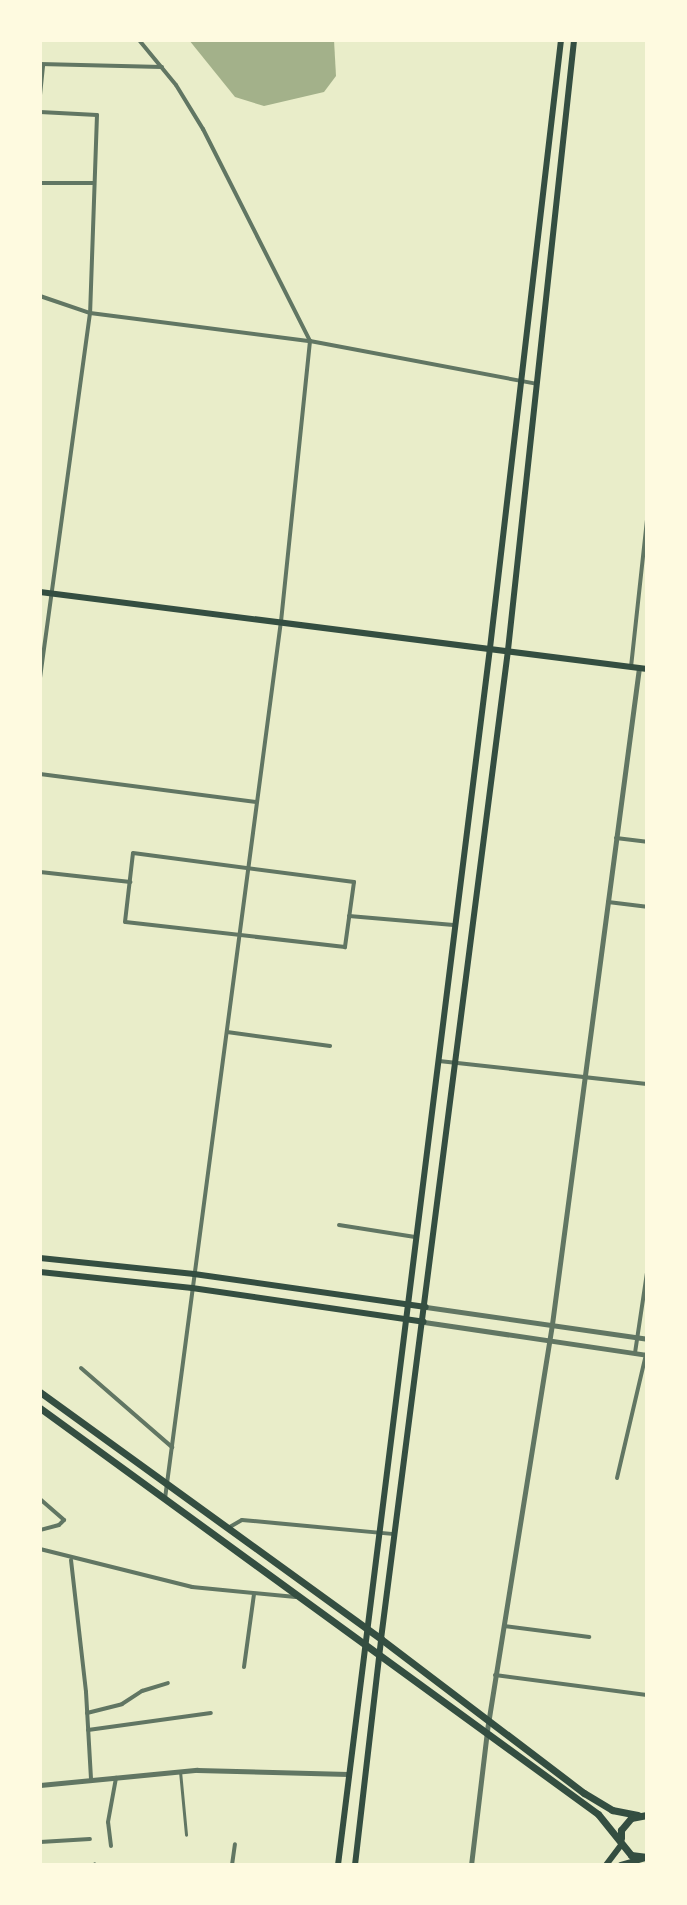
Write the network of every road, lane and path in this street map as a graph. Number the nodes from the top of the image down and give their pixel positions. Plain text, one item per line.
1 (139, 40) edge
2 (561, 40) edge
3 (574, 40) edge
4 (42, 64) edge
5 (162, 67) junction
6 (40, 95) edge
7 (40, 112) edge
8 (40, 183) edge
9 (94, 183) junction
10 (40, 296) edge
11 (90, 313) junction
12 (310, 341) junction
13 (519, 382) junction
14 (537, 384) junction
15 (647, 520) edge
16 (40, 592) edge
17 (50, 593) junction
18 (281, 621) junction
19 (490, 648) junction
20 (508, 650) junction
21 (639, 668) edge
22 (40, 678) edge
23 (40, 774) edge
24 (256, 802) junction
25 (616, 838) junction
26 (647, 842) edge
27 (247, 870) junction
28 (40, 872) edge
29 (130, 882) junction
30 (608, 902) junction
31 (647, 907) edge
32 (349, 916) junction
33 (454, 925) junction
34 (237, 933) junction
35 (227, 1032) junction
36 (330, 1046) dead end
37 (437, 1061) junction
38 (455, 1063) junction
39 (584, 1077) junction
40 (647, 1084) edge
41 (339, 1225) dead end
42 (415, 1237) junction
43 (40, 1258) edge
44 (40, 1272) edge
45 (647, 1273) edge
46 (194, 1274) junction
47 (192, 1288) junction
48 (406, 1304) junction
49 (426, 1307) junction
50 (404, 1319) junction
51 (424, 1322) junction
52 (552, 1324) junction
53 (638, 1338) junction
54 (647, 1339) edge
55 (549, 1340) junction
56 (635, 1353) junction
57 (646, 1354) edge
58 (81, 1368) dead end
59 (40, 1392) edge
60 (40, 1408) edge
61 (172, 1447) junction
62 (617, 1478) dead end
63 (167, 1486) junction
64 (165, 1498) junction
65 (40, 1499) edge
66 (228, 1528) junction
67 (40, 1530) edge
68 (379, 1533) junction
69 (395, 1534) junction
70 (40, 1549) edge
71 (71, 1559) junction
72 (254, 1594) junction
73 (302, 1598) junction
74 (503, 1626) junction
75 (367, 1629) junction
76 (589, 1637) dead end
77 (381, 1639) junction
78 (365, 1643) junction
79 (379, 1654) junction
80 (244, 1667) dead end
81 (495, 1675) junction
82 (168, 1683) dead end
83 (647, 1695) edge
84 (87, 1713) junction
85 (211, 1713) dead end
86 (488, 1719) junction
87 (88, 1730) junction
88 (487, 1730) junction
89 (180, 1771) junction
90 (348, 1774) junction
91 (116, 1778) junction
92 (91, 1780) junction
93 (40, 1785) edge
94 (643, 1815) edge
95 (186, 1835) dead end
96 (90, 1839) dead end
97 (621, 1841) junction
98 (40, 1842) edge
99 (235, 1844) dead end
100 (111, 1846) dead end
101 (646, 1857) edge
102 (232, 1865) edge
103 (338, 1865) edge
104 (355, 1865) edge
105 (471, 1865) edge
106 (606, 1865) edge
107 (621, 1865) edge

1 - 5 street
2 - 13 main road
3 - 14 main road
4 - 5 street
4 - 6 street
5 - 12 street
7 - 9 street
8 - 9 street
9 - 11 street
10 - 11 street
11 - 12 street
11 - 17 street
12 - 13 street
12 - 18 street
13 - 14 street
13 - 19 main road
14 - 20 main road
15 - 21 street
16 - 17 main road
17 - 18 main road
17 - 22 street
18 - 19 main road
18 - 24 street
19 - 20 main road
19 - 33 main road
20 - 21 main road
20 - 38 main road
21 - 25 street
23 - 24 street
24 - 27 street
25 - 26 street
25 - 30 street
27 - 29 street
27 - 32 street
27 - 34 street
28 - 29 street
29 - 34 street
30 - 31 street
30 - 39 street
32 - 33 street
32 - 34 street
33 - 37 main road
34 - 35 street
35 - 36 street
35 - 46 street
37 - 38 street
37 - 42 main road
38 - 39 street
38 - 49 main road
39 - 40 street
39 - 52 street
41 - 42 street
42 - 48 main road
43 - 46 main road
44 - 47 main road
45 - 53 street
46 - 47 street
46 - 48 main road
47 - 50 main road
47 - 61 street
48 - 49 main road
48 - 50 main road
49 - 51 main road
49 - 52 street
50 - 51 main road
50 - 68 main road
51 - 55 street
51 - 69 main road
52 - 53 street
52 - 55 street
53 - 54 street
53 - 56 street
55 - 56 street
55 - 74 street
56 - 57 street
57 - 62 street
58 - 61 street
59 - 63 main road
60 - 64 main road
61 - 63 street
63 - 64 street
63 - 66 main road
64 - 73 main road
65 - 67 street
66 - 68 street
66 - 75 main road
68 - 69 street
68 - 75 main road
69 - 77 main road
70 - 71 street
71 - 72 street
71 - 84 street
72 - 73 street
72 - 80 street
73 - 78 main road
74 - 76 street
74 - 81 street
75 - 77 main road
75 - 78 main road
77 - 79 main road
77 - 86 main road
78 - 79 main road
78 - 90 main road
79 - 88 main road
79 - 104 main road
81 - 83 street
81 - 86 street
82 - 84 street
84 - 87 street
85 - 87 street
86 - 88 street
86 - 94 main road
87 - 92 street
88 - 97 main road
88 - 105 street
89 - 90 street
89 - 91 street
89 - 95 street
90 - 103 main road
91 - 92 street
91 - 100 street
92 - 93 street
94 - 97 main road
96 - 98 street
97 - 101 main road
97 - 106 main road
99 - 102 street
101 - 107 main road

